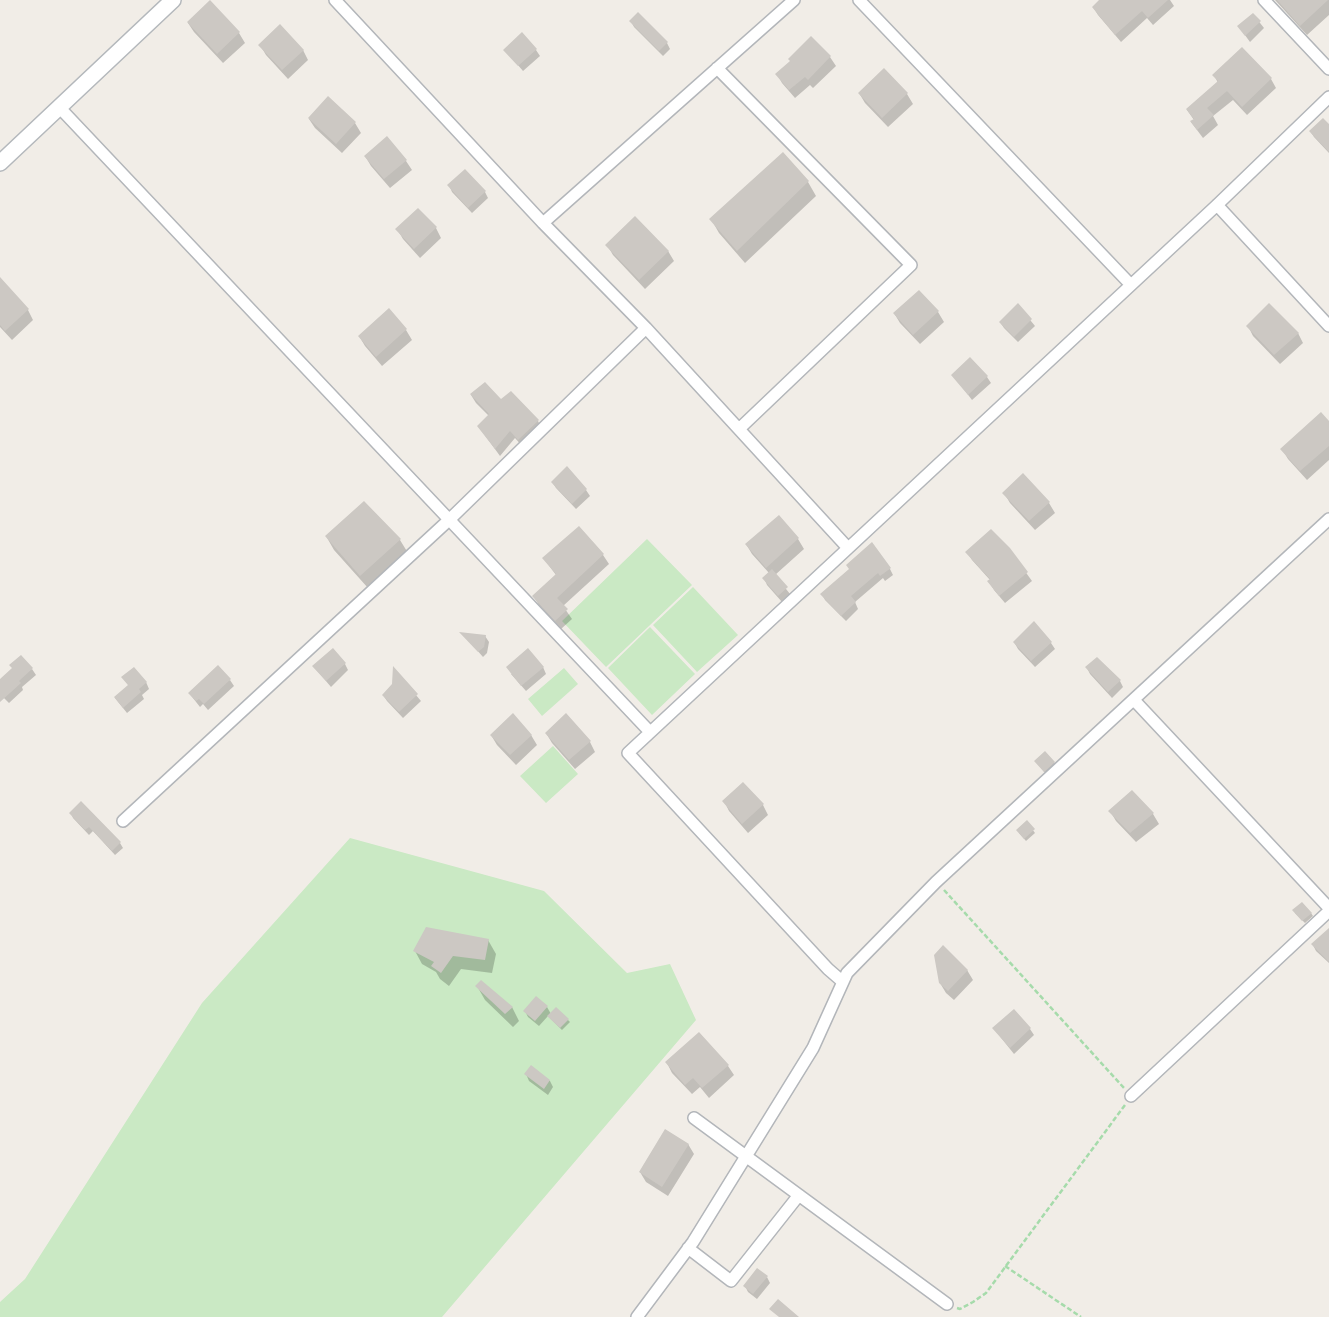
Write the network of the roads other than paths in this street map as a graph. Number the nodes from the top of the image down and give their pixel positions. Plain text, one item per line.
1 (173, 0) edge
2 (335, 0) edge
3 (794, 0) edge
4 (859, 0) edge
5 (1264, 0) edge
6 (717, 68) junction
7 (1329, 69) edge
8 (1329, 96) edge
9 (59, 107) junction
10 (0, 163) edge
11 (1217, 205) junction
12 (543, 223) junction
13 (1131, 285) junction
14 (1329, 326) edge
15 (646, 328) junction
16 (739, 429) junction
17 (1329, 519) edge
18 (450, 520) junction
19 (848, 548) junction
20 (1134, 700) junction
21 (650, 732) junction
22 (123, 821) dead end
23 (1329, 909) edge
24 (843, 982) junction
25 (1132, 1096) road end
26 (694, 1118) dead end
27 (746, 1157) junction
28 (799, 1196) junction
29 (688, 1248) junction
30 (946, 1304) road end
31 (636, 1317) edge

1 - 9 street
2 - 12 street
3 - 6 street
4 - 13 street
5 - 7 street
6 - 12 street
6 - 16 street
8 - 11 street
9 - 10 street
9 - 18 street
11 - 13 street
11 - 14 street
12 - 15 street
13 - 19 street
15 - 16 street
15 - 18 street
16 - 19 street
17 - 20 street
18 - 21 street
18 - 22 street
19 - 21 street
20 - 23 street
20 - 24 street
21 - 24 street
23 - 25 street
24 - 27 street
26 - 27 street
27 - 28 street
27 - 29 street
28 - 29 street
28 - 30 street
29 - 31 street

